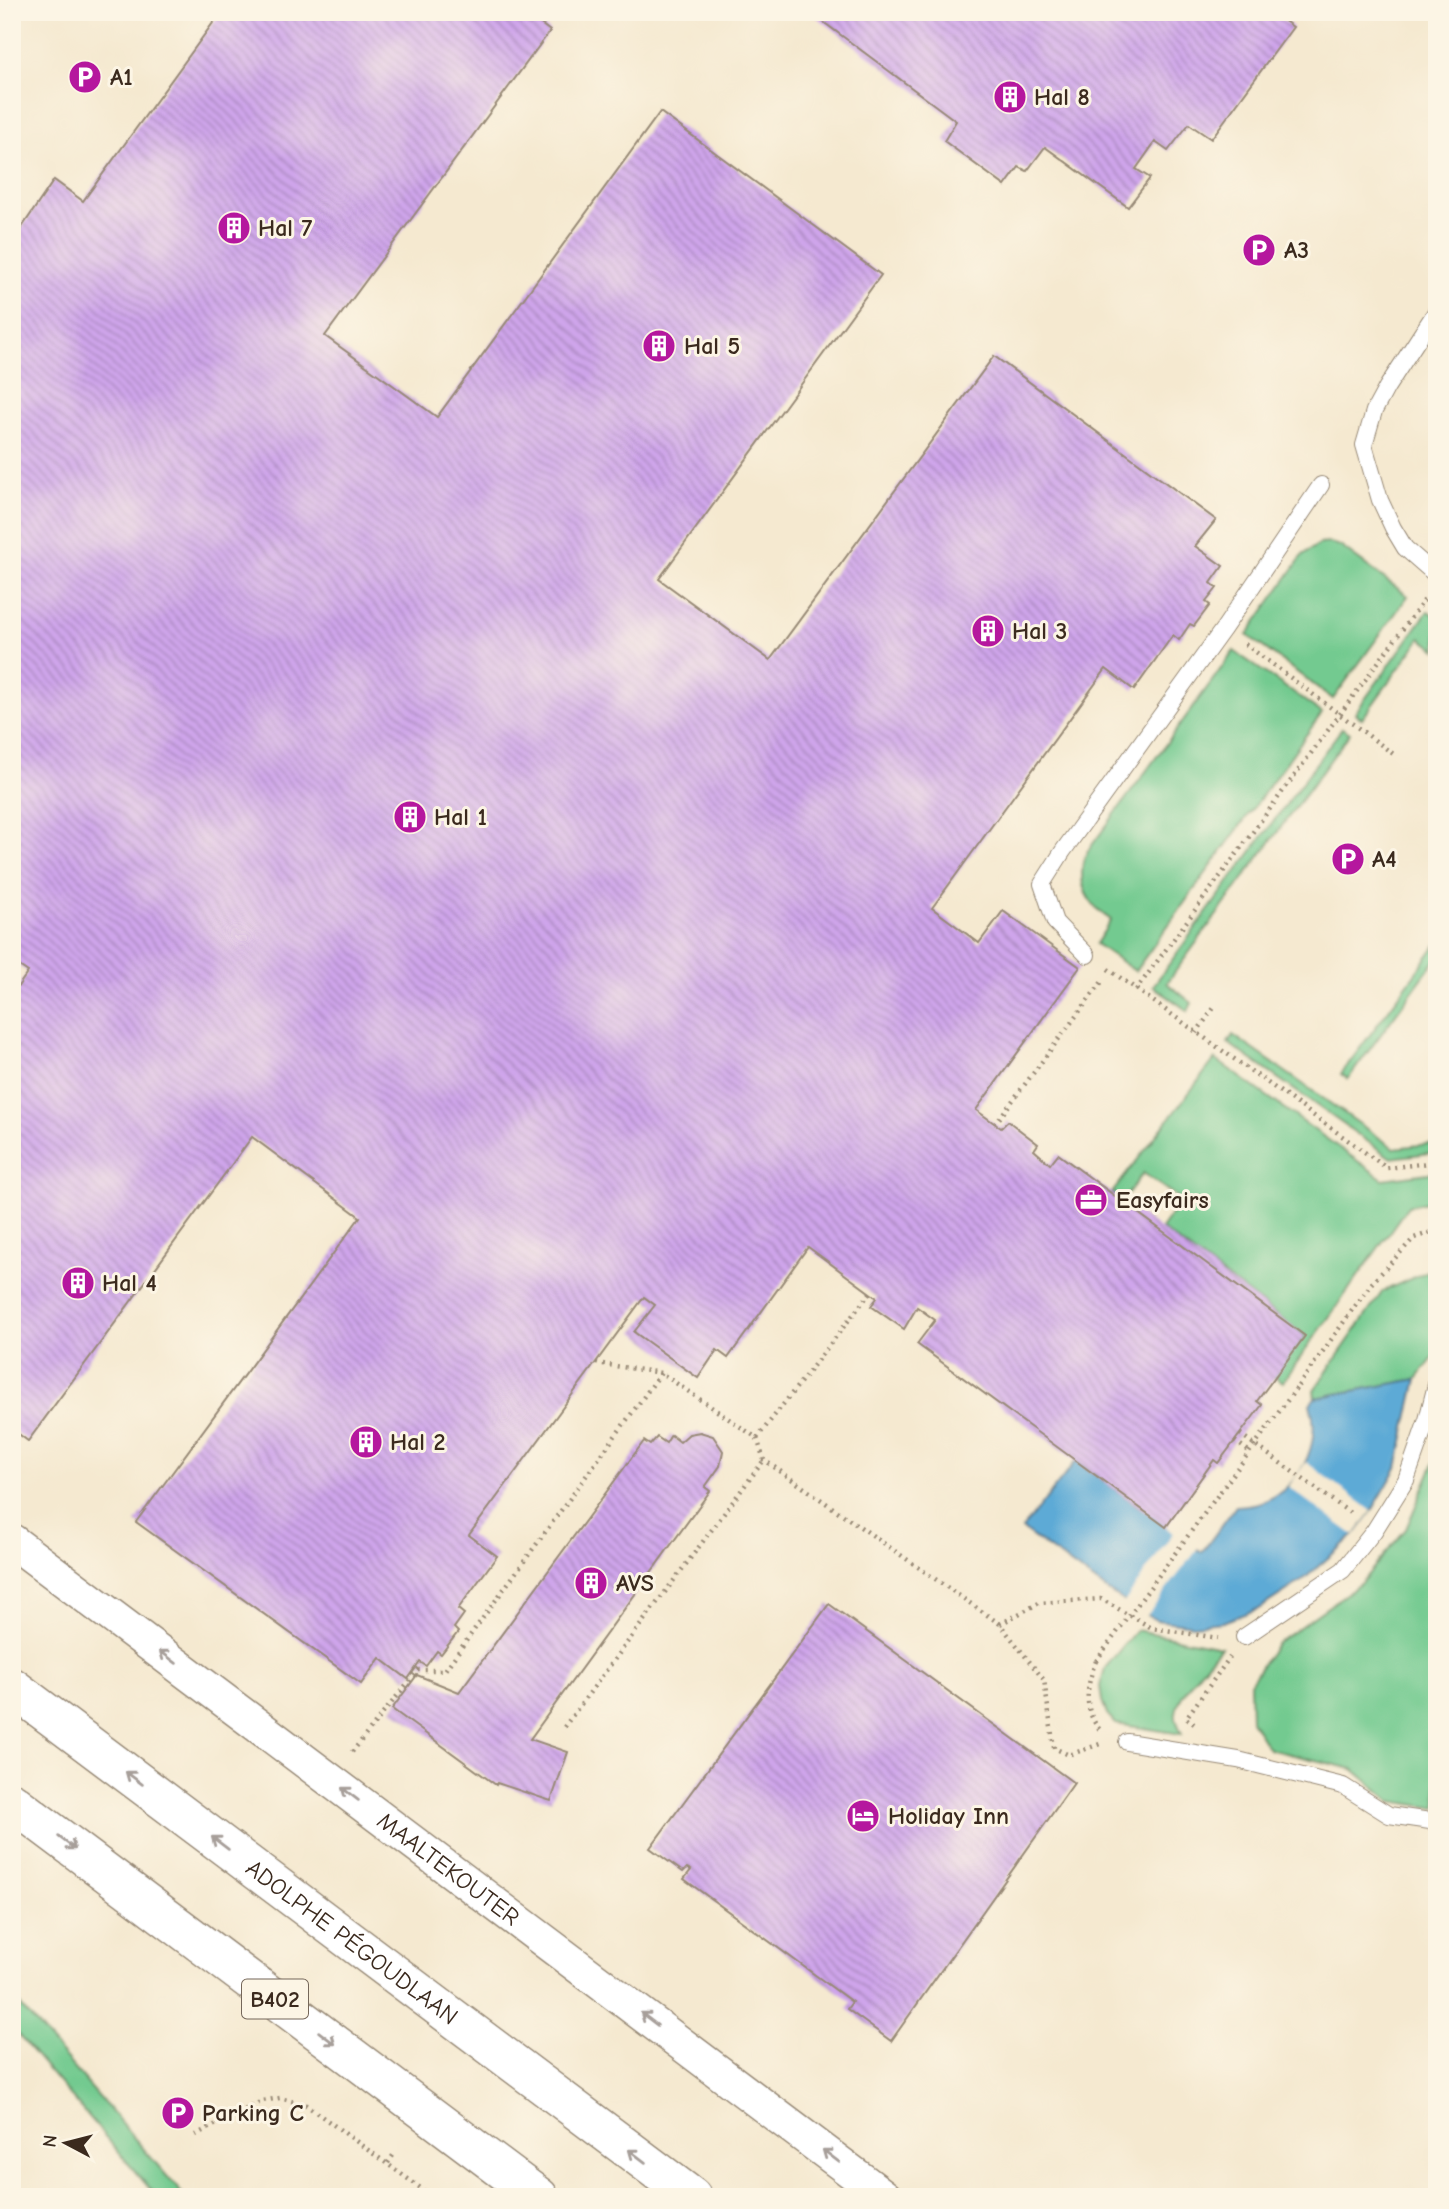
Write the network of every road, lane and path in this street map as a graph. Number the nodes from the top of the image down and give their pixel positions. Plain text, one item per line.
1 (1437, 310) edge
2 (1321, 485) dead end
3 (1437, 576) edge
4 (1430, 592) dead end
5 (1224, 628) junction
6 (1340, 715) junction
7 (1396, 756) dead end
8 (1087, 954) joint
9 (1110, 971) junction
10 (1136, 990) junction
11 (1216, 1005) dead end
12 (1196, 1033) junction
13 (995, 1124) dead end
14 (1437, 1162) edge
15 (1437, 1230) edge
16 (870, 1293) dead end
17 (596, 1363) dead end
18 (660, 1373) junction
19 (1437, 1381) edge
20 (1240, 1434) dead end
21 (757, 1438) junction
22 (1235, 1441) dead end
23 (1250, 1452) junction
24 (764, 1460) junction
25 (1363, 1522) dead end
26 (12, 1541) edge
27 (1000, 1624) junction
28 (1244, 1637) junction
29 (12, 1687) edge
30 (564, 1727) dead end
31 (1127, 1742) dead end
32 (1238, 1760) junction
33 (330, 1779) junction
34 (12, 1802) edge
35 (1437, 1822) edge
36 (195, 2134) dead end
37 (394, 2154) dead end
38 (388, 2163) junction
39 (433, 2197) edge
40 (539, 2197) edge
41 (692, 2197) edge
42 (885, 2197) edge

1 - 3 lane
2 - 5 lane
4 - 6 path
5 - 6 path
5 - 8 lane
6 - 7 path
6 - 10 path
8 - 9 path
9 - 10 path
9 - 13 path
10 - 12 path
11 - 12 path
12 - 14 path
15 - 23 path, bridge
16 - 21 path
17 - 18 path
18 - 21 path
18 - 33 path
19 - 28 lane
20 - 25 path
21 - 24 path
22 - 23 path
23 - 27 path, bridge
24 - 27 path
24 - 30 path
33 -> 26 street, MAALTEKOUTER
27 - 28 path
28 - 32 path
41 -> 29 highway, ADOLPHE PÉGOUDLAAN
31 - 32 lane
32 - 35 lane
42 -> 33 street, MAALTEKOUTER
34 -> 40 highway, B402
36 - 38 path
37 - 38 path
38 - 39 path

